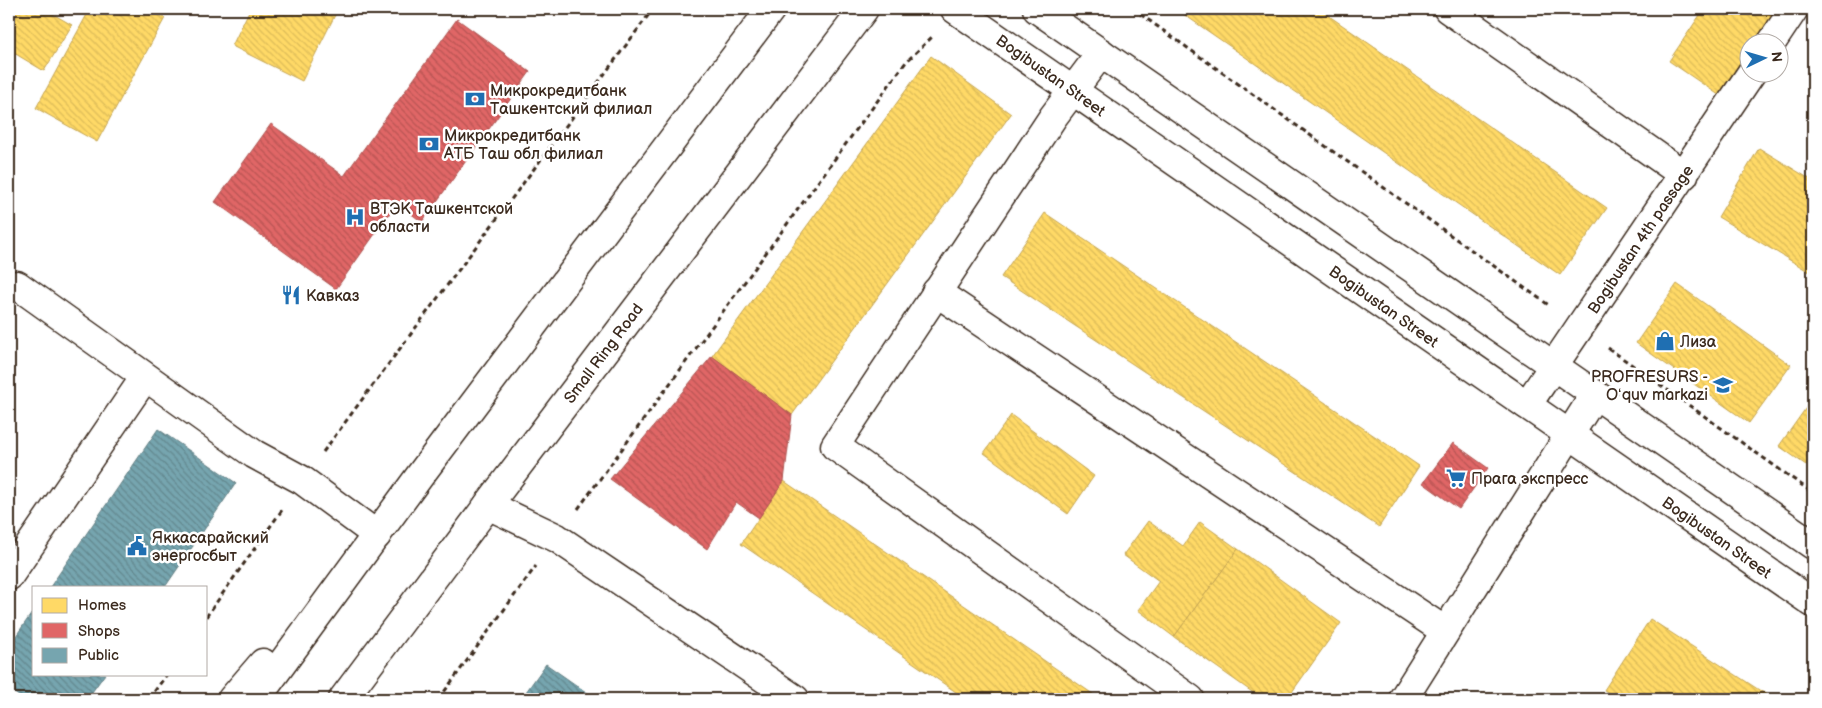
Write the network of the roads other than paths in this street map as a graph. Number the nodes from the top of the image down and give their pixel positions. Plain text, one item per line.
1 (771, 9) edge
2 (864, 9) edge
3 (955, 9) edge
4 (1037, 9) edge
5 (1448, 9) edge
6 (1794, 9) edge
7 (1779, 32) edge
8 (1102, 53) junction
9 (1745, 82) edge
10 (1073, 91) junction
11 (1684, 175) junction
12 (17, 285) dead end
13 (936, 292) junction
14 (1554, 366) junction
15 (145, 377) junction
16 (1595, 394) junction
17 (1527, 406) junction
18 (1570, 435) junction
19 (488, 505) junction
20 (377, 535) junction
21 (1813, 545) edge
22 (9, 576) edge
23 (1813, 603) edge
24 (1445, 631) junction
25 (1412, 696) edge
26 (232, 699) edge
27 (256, 699) edge
28 (343, 699) edge
29 (795, 699) edge
30 (1190, 699) edge

1 - 20 main road
2 - 19 main road, Small Ring Road
3 - 10 main road, Bogibustan Street
4 - 8 main road
5 - 11 main road
6 - 7 main road
8 - 10 main road
8 - 14 main road
9 - 11 main road, Bogibustan 4th passage
10 - 13 main road
10 - 17 main road, Bogibustan Street
11 - 14 main road, Bogibustan 4th passage
12 - 15 main road
13 - 24 main road
13 - 30 main road
14 - 16 main road
14 - 17 main road, Bogibustan 4th passage
15 - 20 main road
15 - 22 main road
16 - 18 main road
16 - 21 main road
17 - 18 main road, Bogibustan Street
18 - 23 main road, Bogibustan Street
18 - 24 main road
19 - 28 main road, Small Ring Road
19 - 29 main road
20 - 26 main road
20 - 27 main road
24 - 25 main road

